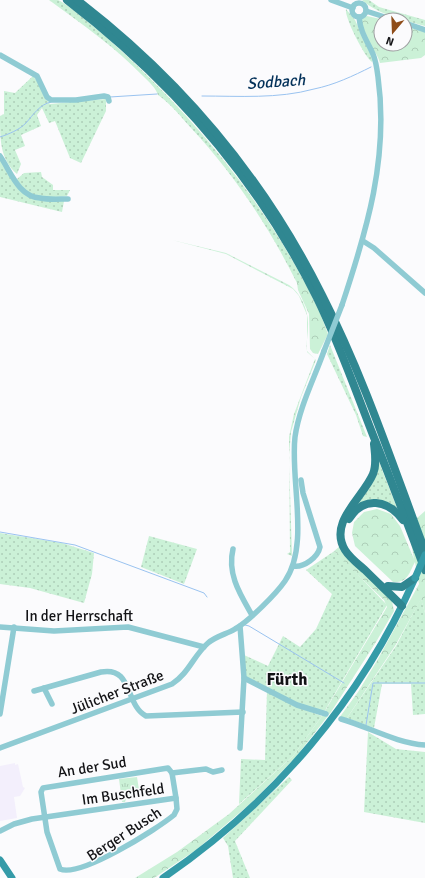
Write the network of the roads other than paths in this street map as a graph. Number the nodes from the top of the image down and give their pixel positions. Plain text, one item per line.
1 (67, 0) edge
2 (77, 0) edge
3 (331, 0) edge
4 (359, 2) edge
5 (353, 8) junction
6 (366, 11) junction
7 (373, 13) edge
8 (359, 17) junction
9 (413, 26) edge
10 (425, 30) edge
11 (0, 55) edge
12 (109, 99) dead end
13 (0, 156) edge
14 (68, 199) dead end
15 (363, 241) junction
16 (425, 293) edge
17 (373, 435) junction
18 (301, 480) dead end
19 (408, 526) junction
20 (233, 549) dead end
21 (425, 552) edge
22 (425, 555) edge
23 (293, 565) junction
24 (425, 570) edge
25 (415, 578) junction
26 (388, 586) junction
27 (404, 603) junction
28 (252, 615) junction
29 (0, 626) edge
30 (240, 626) junction
31 (14, 627) junction
32 (204, 647) junction
33 (244, 678) junction
34 (44, 688) junction
35 (34, 691) dead end
36 (1, 696) edge
37 (133, 699) junction
38 (52, 704) dead end
39 (243, 712) junction
40 (0, 714) edge
41 (326, 714) dead end
42 (341, 719) dead end
43 (425, 745) edge
44 (0, 748) edge
45 (240, 748) dead end
46 (222, 770) dead end
47 (172, 773) junction
48 (176, 798) junction
49 (44, 818) junction
50 (0, 831) edge
51 (0, 860) edge
52 (71, 876) edge
53 (12, 878) edge
54 (163, 878) edge

1 - 17 highway
2 - 21 highway
3 - 5 street
4 - 5 street
4 - 6 street
5 - 8 street
6 - 7 street
6 - 8 street
8 - 15 street
9 - 10 street
11 - 12 street
13 - 14 street
15 - 16 street
15 - 23 street, bridge
17 - 19 highway
17 - 27 highway
18 - 23 street
19 - 24 highway
19 - 26 highway
20 - 28 street
22 - 25 main road, bridge
23 - 28 street, Jülicher Straße
25 - 26 highway
25 - 27 main road
26 - 27 highway
27 - 54 main road
28 - 30 street, Jülicher Straße
29 - 31 street, In der Herrschaft
30 - 32 street, Jülicher Straße
30 - 33 street
31 - 32 street, In der Herrschaft
31 - 36 street
32 - 37 street, Jülicher Straße
33 - 39 street
33 - 41 street
34 - 35 street
34 - 37 street
34 - 38 street
36 - 40 street
37 - 39 street
37 - 44 street, Jülicher Straße
39 - 45 street
42 - 43 street
46 - 47 street, Im Buschfeld
47 - 48 street, Im Buschfeld
47 - 49 street, An der Sud
48 - 49 street, Im Buschfeld
48 - 52 street, Berger Busch
49 - 50 street, Im Buschfeld
49 - 52 street, Berger Busch
51 - 53 main road

